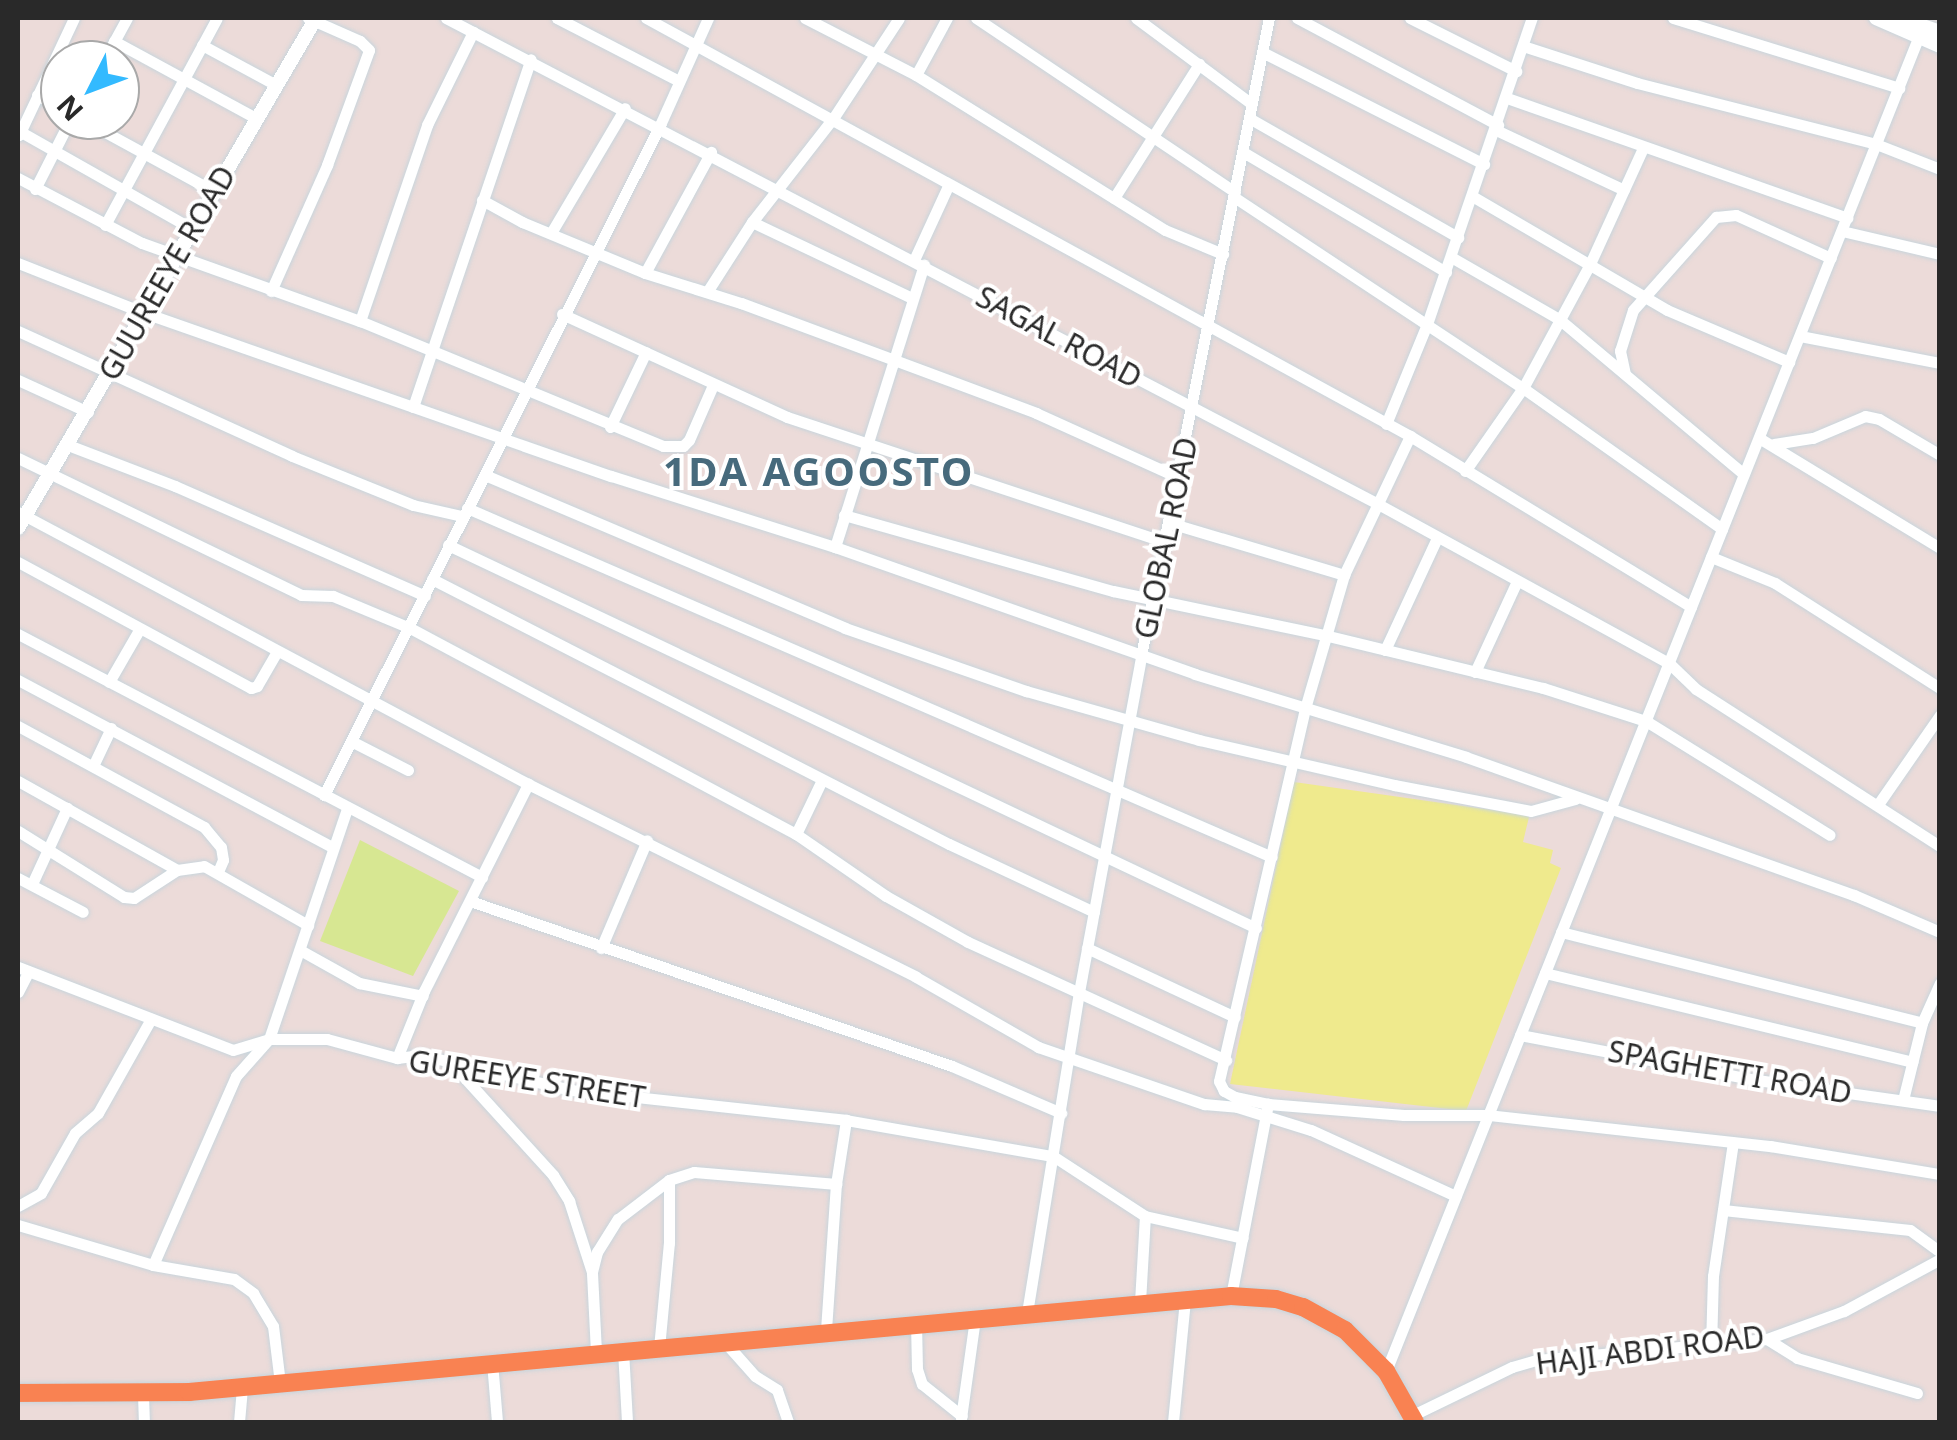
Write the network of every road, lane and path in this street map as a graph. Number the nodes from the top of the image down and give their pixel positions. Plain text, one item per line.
1 (74, 18) edge
2 (127, 18) edge
3 (217, 18) edge
4 (446, 18) edge
5 (557, 18) edge
6 (646, 18) edge
7 (708, 18) edge
8 (805, 18) edge
9 (899, 18) edge
10 (947, 18) edge
11 (976, 18) edge
12 (1136, 18) edge
13 (1269, 18) edge
14 (1297, 18) edge
15 (1410, 18) edge
16 (1532, 18) edge
17 (1673, 18) edge
18 (1876, 18) edge
19 (1900, 18) edge
20 (313, 19) edge
21 (1921, 26) edge
22 (472, 32) junction
23 (1940, 32) edge
24 (115, 40) edge
25 (695, 42) junction
26 (202, 45) junction
27 (1523, 46) junction
28 (1940, 46) edge
29 (1262, 52) junction
30 (140, 54) edge
31 (874, 56) junction
32 (530, 58) junction
33 (1199, 64) junction
34 (1516, 71) junction
35 (916, 74) junction
36 (185, 77) junction
37 (679, 80) junction
38 (276, 84) junction
39 (1899, 88) junction
40 (37, 95) junction
41 (40, 97) edge
42 (1507, 98) junction
43 (1252, 104) junction
44 (625, 108) junction
45 (834, 117) junction
46 (256, 118) junction
47 (1250, 118) junction
48 (660, 125) junction
49 (1497, 128) junction
50 (19, 135) edge
51 (1154, 136) junction
52 (60, 140) edge
53 (122, 140) edge
54 (1876, 144) junction
55 (1643, 148) junction
56 (54, 151) junction
57 (145, 152) junction
58 (710, 152) junction
59 (1243, 152) junction
60 (1484, 164) junction
61 (1940, 169) edge
62 (18, 178) edge
63 (948, 186) junction
64 (34, 189) junction
65 (778, 190) junction
66 (1624, 190) junction
67 (124, 191) junction
68 (213, 191) junction
69 (1234, 195) junction
70 (1472, 196) junction
71 (1114, 198) junction
72 (482, 200) junction
73 (1846, 218) junction
74 (752, 222) junction
75 (106, 225) junction
76 (191, 228) junction
77 (1842, 231) junction
78 (551, 233) junction
79 (1458, 237) junction
80 (595, 251) junction
81 (1223, 254) junction
82 (1940, 254) edge
83 (175, 256) junction
84 (1451, 258) junction
85 (1830, 258) junction
86 (919, 262) junction
87 (18, 263) edge
88 (1588, 266) junction
89 (1446, 272) junction
90 (645, 273) junction
91 (271, 291) junction
92 (708, 292) junction
93 (1644, 296) junction
94 (912, 298) junction
95 (142, 312) junction
96 (562, 314) junction
97 (1559, 319) junction
98 (360, 321) junction
99 (1427, 324) junction
100 (1209, 325) junction
101 (18, 332) edge
102 (1800, 336) junction
103 (430, 352) junction
104 (646, 352) junction
105 (890, 361) junction
106 (1789, 362) junction
107 (1940, 363) edge
108 (108, 374) junction
109 (1624, 374) junction
110 (18, 380) edge
111 (714, 385) junction
112 (1523, 388) junction
113 (523, 390) junction
114 (413, 407) junction
115 (1193, 408) junction
116 (88, 412) junction
117 (1386, 424) junction
118 (610, 426) junction
119 (1410, 436) junction
120 (502, 438) junction
121 (1759, 438) junction
122 (1774, 444) junction
123 (866, 445) junction
124 (68, 446) junction
125 (1940, 455) edge
126 (18, 458) edge
127 (1465, 471) junction
128 (1744, 474) junction
129 (51, 475) junction
130 (484, 475) junction
131 (1179, 478) junction
132 (1378, 504) junction
133 (465, 512) junction
134 (844, 515) junction
135 (20, 518) edge
136 (1170, 523) junction
137 (1722, 529) junction
138 (1437, 538) junction
139 (1166, 543) junction
140 (448, 545) junction
141 (834, 548) junction
142 (1940, 548) edge
143 (1711, 557) junction
144 (18, 562) edge
145 (1344, 575) junction
146 (432, 579) junction
147 (1516, 581) junction
148 (425, 596) junction
149 (1154, 599) junction
150 (1691, 607) junction
151 (410, 628) junction
152 (139, 630) junction
153 (18, 634) edge
154 (1328, 636) junction
155 (1386, 650) junction
156 (278, 652) junction
157 (1140, 656) junction
158 (1669, 663) junction
159 (1475, 672) junction
160 (18, 680) edge
161 (110, 682) junction
162 (1940, 688) edge
163 (370, 700) junction
164 (1306, 705) junction
165 (1940, 715) edge
166 (1130, 718) junction
167 (1646, 721) junction
168 (18, 726) edge
169 (110, 728) junction
170 (351, 742) junction
171 (1292, 764) junction
172 (93, 766) junction
173 (408, 770) dead end
174 (822, 780) junction
175 (18, 781) edge
176 (528, 784) junction
177 (1118, 793) junction
178 (324, 795) junction
179 (1575, 799) junction
180 (1879, 804) junction
181 (67, 808) junction
182 (348, 808) junction
183 (1610, 811) junction
184 (18, 831) edge
185 (796, 834) junction
186 (1830, 836) dead end
187 (647, 840) junction
188 (1940, 846) edge
189 (332, 847) junction
190 (49, 850) junction
191 (1272, 858) junction
192 (1105, 860) junction
193 (176, 870) junction
194 (218, 872) junction
195 (482, 877) junction
196 (18, 878) edge
197 (32, 884) junction
198 (470, 901) junction
199 (83, 912) dead end
200 (1094, 912) junction
201 (308, 925) junction
202 (1256, 928) junction
203 (1561, 932) junction
204 (1940, 932) edge
205 (601, 948) junction
206 (1088, 948) junction
207 (300, 950) junction
208 (23, 969) edge
209 (1545, 973) junction
210 (1940, 982) edge
211 (18, 992) edge
212 (1079, 992) junction
213 (422, 996) junction
214 (1235, 1017) junction
215 (151, 1019) junction
216 (1922, 1023) junction
217 (1520, 1035) junction
218 (268, 1039) junction
219 (397, 1058) junction
220 (1068, 1060) junction
221 (1226, 1060) junction
222 (1912, 1062) junction
223 (453, 1066) junction
224 (1903, 1100) junction
225 (1940, 1106) edge
226 (1267, 1110) junction
227 (1060, 1113) junction
228 (1488, 1115) junction
229 (846, 1120) junction
230 (1732, 1142) junction
231 (1053, 1156) junction
232 (1940, 1174) edge
233 (669, 1180) junction
234 (836, 1184) junction
235 (1456, 1196) junction
236 (18, 1206) edge
237 (1723, 1210) junction
238 (1146, 1216) junction
239 (18, 1225) edge
240 (1243, 1238) junction
241 (1940, 1255) edge
242 (153, 1265) junction
243 (592, 1272) junction
244 (1231, 1296) junction
245 (1185, 1300) junction
246 (1140, 1302) junction
247 (1027, 1313) junction
248 (975, 1318) junction
249 (916, 1322) junction
250 (826, 1330) junction
251 (1767, 1339) junction
252 (723, 1340) junction
253 (1711, 1347) junction
254 (658, 1348) junction
255 (623, 1350) junction
256 (596, 1352) junction
257 (492, 1362) junction
258 (1386, 1371) junction
259 (280, 1383) junction
260 (242, 1386) junction
261 (18, 1393) edge
262 (1916, 1394) dead end
263 (143, 1395) junction
264 (961, 1419) edge
265 (1414, 1419) edge
266 (144, 1422) edge
267 (239, 1422) edge
268 (497, 1422) edge
269 (628, 1422) edge
270 (791, 1422) edge
271 (1173, 1422) edge

1 - 40 street
2 - 24 street
3 - 26 street
4 - 22 street, SAGAL ROAD
5 - 37 street
6 - 25 street
7 - 25 street
8 - 31 street
9 - 31 street
10 - 35 street
11 - 51 street
12 - 33 street
13 - 29 street, GLOBAL ROAD
14 - 49 street
15 - 34 street
16 - 27 street
17 - 39 street
18 - 21 street
19 - 21 street
20 - 38 street, GUUREEYE ROAD
20 - 91 street
21 - 23 street
21 - 28 street
21 - 39 street
22 - 32 street, SAGAL ROAD
22 - 98 street
25 - 37 street
25 - 45 street
26 - 36 street
26 - 38 street
27 - 34 street
27 - 54 street
29 - 43 street, GLOBAL ROAD
29 - 60 street
30 - 36 street
31 - 35 street
31 - 45 street
32 - 44 street, SAGAL ROAD
32 - 72 street
33 - 43 street
33 - 51 street
34 - 42 street
35 - 71 street
36 - 46 street
36 - 57 street
37 - 48 street
38 - 46 street, GUUREEYE ROAD
39 - 54 street
40 - 41 street
40 - 50 street
42 - 49 street
42 - 55 street
43 - 47 street, GLOBAL ROAD
44 - 48 street, SAGAL ROAD
44 - 78 street
45 - 63 street
45 - 65 street
46 - 68 street, GUUREEYE ROAD
47 - 59 street, GLOBAL ROAD
47 - 79 street
48 - 58 street, SAGAL ROAD
48 - 80 street
49 - 60 street
49 - 66 street
50 - 56 street
51 - 69 street
51 - 71 street
52 - 56 street
53 - 57 street
54 - 61 street
54 - 73 street
55 - 66 street
55 - 73 street
56 - 64 street
56 - 67 street
57 - 67 street
57 - 68 street
58 - 65 street, SAGAL ROAD
58 - 90 street
59 - 69 street, GLOBAL ROAD
59 - 89 street
60 - 70 street
62 - 64 street
63 - 86 street
63 - 100 street
64 - 75 street
65 - 74 street
65 - 86 street, SAGAL ROAD
66 - 88 street
67 - 75 street
67 - 76 street
68 - 76 street, GUUREEYE ROAD
69 - 81 street, GLOBAL ROAD
69 - 99 street
70 - 79 street
70 - 88 street
71 - 81 street
72 - 78 street
72 - 103 street
73 - 77 street
74 - 92 street
74 - 94 street
75 - 83 street
76 - 83 street, GUUREEYE ROAD
77 - 82 street
77 - 85 street
78 - 80 street
79 - 84 street
80 - 90 street
80 - 96 street
81 - 100 street, GLOBAL ROAD
83 - 91 street
83 - 95 street, GUUREEYE ROAD
84 - 89 street
84 - 97 street
85 - 93 street
85 - 102 street
86 - 94 street
86 - 115 street, SAGAL ROAD
87 - 95 street
88 - 93 street
88 - 97 street
89 - 99 street
90 - 92 street
91 - 98 street
92 - 105 street
93 - 106 street
93 - 109 street
94 - 105 street
95 - 108 street, GUUREEYE ROAD
95 - 114 street
96 - 104 street
96 - 113 street
97 - 109 street
97 - 112 street
98 - 103 street
99 - 112 street
99 - 117 street
100 - 115 street, GLOBAL ROAD
100 - 117 street
101 - 108 street
102 - 106 street
102 - 107 street
103 - 113 street
103 - 114 street
104 - 111 street
104 - 118 street
105 - 123 street
105 - 131 street
106 - 121 street
108 - 116 street, GUUREEYE ROAD
108 - 133 street
109 - 128 street
110 - 116 street
111 - 118 street
111 - 123 street
112 - 127 street
112 - 137 street
113 - 118 street
113 - 120 street
114 - 120 street
115 - 131 street, GLOBAL ROAD
115 - 132 street, SAGAL ROAD
116 - 124 street, GUUREEYE ROAD
117 - 119 street
119 - 127 street
119 - 132 street
120 - 130 street
120 - 141 street
121 - 122 street
121 - 128 street
122 - 125 street
122 - 142 street
123 - 134 street
123 - 139 street
124 - 129 street, GUUREEYE ROAD
124 - 148 street
126 - 129 street
127 - 150 street
128 - 137 street
129 - 135 street, GUUREEYE ROAD
129 - 151 street
130 - 133 street
130 - 166 street
131 - 136 street, GLOBAL ROAD
132 - 138 street, SAGAL ROAD
132 - 145 street
133 - 140 street
133 - 177 street
134 - 141 street
134 - 149 street
135 - 156 street
136 - 139 street, GLOBAL ROAD
136 - 145 street
137 - 143 street
138 - 147 street, SAGAL ROAD
138 - 155 street
139 - 149 street, GLOBAL ROAD
140 - 146 street
140 - 192 street
141 - 157 street
143 - 150 street
143 - 162 street
144 - 152 street
145 - 154 street
146 - 148 street
146 - 174 street
147 - 158 street, SAGAL ROAD
147 - 159 street
148 - 151 street
149 - 154 street
149 - 157 street, GLOBAL ROAD
150 - 158 street
151 - 163 street
151 - 185 street
152 - 156 street
152 - 161 street
153 - 161 street
154 - 155 street
154 - 164 street
155 - 159 street
156 - 163 street
157 - 164 street
157 - 166 street, GLOBAL ROAD
158 - 167 street
158 - 180 street, SAGAL ROAD
159 - 167 street
160 - 169 street
161 - 178 street
163 - 170 street
163 - 176 street
164 - 171 street
164 - 179 street
165 - 180 street
166 - 171 street
166 - 177 street, GLOBAL ROAD
167 - 183 street
167 - 186 street
168 - 172 street
169 - 172 street
169 - 189 street
170 - 173 street
170 - 178 street
171 - 179 street
171 - 191 street
172 - 194 street
174 - 185 street
174 - 200 street
175 - 181 street
176 - 187 street
176 - 195 street
177 - 191 street
177 - 192 street, GLOBAL ROAD
178 - 182 street
179 - 183 street
180 - 188 street, SAGAL ROAD
181 - 190 street
181 - 193 street
182 - 189 street
182 - 195 street
183 - 203 street
183 - 204 street
184 - 190 street
185 - 212 street
187 - 205 street
187 - 220 street
189 - 201 street
190 - 193 street
190 - 197 street
191 - 202 street
192 - 200 street, GLOBAL ROAD
192 - 202 street
193 - 194 street
194 - 201 street
195 - 198 street
196 - 197 street
197 - 199 street
198 - 205 street
198 - 213 street
200 - 206 street, GLOBAL ROAD
201 - 207 street
202 - 214 street
203 - 209 street
203 - 216 street
205 - 227 street
206 - 212 street, GLOBAL ROAD
206 - 214 street
207 - 213 street
207 - 218 street
208 - 211 street
208 - 215 street, GUREEYE STREET
209 - 217 street
209 - 222 street
210 - 216 street
212 - 220 street, GLOBAL ROAD
212 - 221 street
213 - 219 street
214 - 221 street
215 - 218 street, GUREEYE STREET
215 - 236 street
216 - 222 street
217 - 224 street, SPAGHETTI ROAD
217 - 228 street
218 - 219 street, GUREEYE STREET
218 - 242 street
219 - 223 street, GUREEYE STREET
220 - 226 street
220 - 227 street, GLOBAL ROAD
221 - 226 street
222 - 224 street
223 - 229 street, GUREEYE STREET
223 - 243 street
224 - 225 street, SPAGHETTI ROAD
226 - 228 street
226 - 235 street
226 - 240 street
227 - 231 street, GLOBAL ROAD
228 - 230 street
228 - 235 street
229 - 231 street, GUREEYE STREET
229 - 234 street
230 - 232 street
230 - 237 street
231 - 238 street
231 - 247 street, GLOBAL ROAD
233 - 234 street
233 - 243 street
233 - 254 street
234 - 250 street
235 - 258 street
237 - 241 street
237 - 253 street
238 - 240 street
238 - 246 street
239 - 242 street
240 - 244 street
241 - 251 street, HAJI ABDI ROAD
242 - 259 street
243 - 256 street
244 - 245 main road
244 - 258 main road
245 - 246 main road
245 - 271 street
246 - 247 main road
247 - 248 main road
248 - 249 main road
248 - 264 street
249 - 250 main road
249 - 264 street
250 - 252 main road
251 - 253 street, HAJI ABDI ROAD
251 - 262 street
252 - 254 main road
252 - 270 street
253 - 265 street, HAJI ABDI ROAD
254 - 255 main road
255 - 256 main road
255 - 269 street
256 - 257 main road
257 - 259 main road
257 - 268 street
258 - 265 main road
259 - 260 main road
260 - 263 main road
260 - 267 street
261 - 263 main road
263 - 266 street

